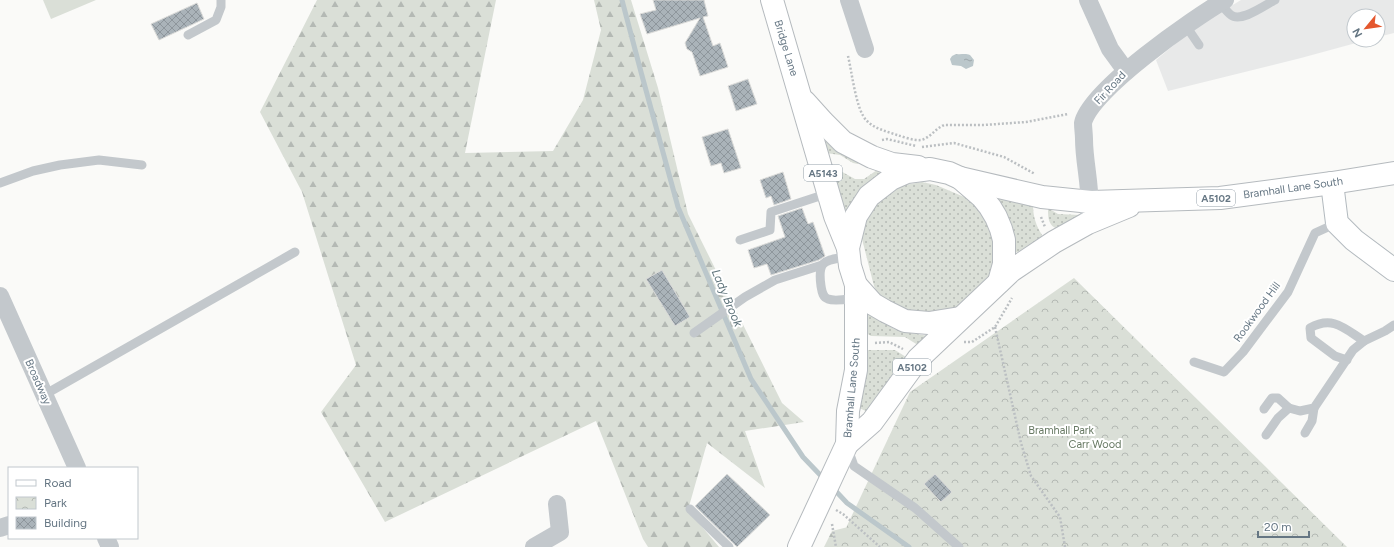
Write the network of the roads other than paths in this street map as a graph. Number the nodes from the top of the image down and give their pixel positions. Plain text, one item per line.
1 (221, 0) edge
2 (772, 0) edge
3 (849, 0) edge
4 (1088, 0) edge
5 (1275, 0) edge
6 (1222, 1) edge
7 (1186, 26) junction
8 (188, 35) dead end
9 (1199, 44) dead end
10 (865, 49) road end
11 (1126, 71) junction
12 (801, 96) junction
13 (142, 165) dead end
14 (930, 169) junction
15 (1394, 172) edge
16 (960, 178) junction
17 (0, 183) edge
18 (1332, 183) junction
19 (829, 193) junction
20 (1143, 201) junction
21 (1091, 202) junction
22 (1088, 223) junction
23 (1337, 223) junction
24 (740, 240) dead end
25 (295, 252) dead end
26 (848, 252) junction
27 (822, 265) junction
28 (1394, 270) edge
29 (1006, 289) junction
30 (856, 291) junction
31 (0, 296) edge
32 (960, 318) junction
33 (1394, 325) edge
34 (694, 333) dead end
35 (1364, 341) junction
36 (1347, 360) junction
37 (1194, 362) dead end
38 (44, 395) junction
39 (1289, 408) junction
40 (1314, 408) junction
41 (1264, 409) dead end
42 (1305, 433) dead end
43 (1266, 435) dead end
44 (843, 452) junction
45 (77, 467) edge
46 (557, 504) dead end
47 (690, 509) dead end
48 (534, 547) edge
49 (729, 547) edge
50 (799, 547) edge
51 (959, 547) edge

1 - 8 lane
2 - 12 main road, Bridge Lane / A5143
3 - 10 street
4 - 11 street
5 - 6 lane
6 - 7 street, Fir Road
7 - 9 lane
7 - 11 street, Fir Road
11 - 21 street, Fir Road
12 - 14 main road, Bridge Lane / A5143
12 - 19 main road, Bridge Lane / A5143
13 - 17 lane
14 - 16 main road, A5143
14 - 26 main road, A5143
15 - 18 main road, Bramhall Lane South / A5102
16 - 21 main road, Bramhall Lane South / A5102
16 - 29 main road, A5143
18 - 20 main road, Bramhall Lane South / A5102
18 - 23 main road
19 - 24 lane
19 - 26 main road, Bridge Lane / A5143
20 - 21 main road, Bramhall Lane South / A5102
20 - 22 main road, Bramhall Lane South / A5102
21 - 22 street, Fir Road
22 - 29 main road, Bramhall Lane South / A5102
23 - 28 main road
23 - 37 lane, Rookwood Hill
25 - 38 lane
26 - 27 lane
26 - 30 main road, A5143
27 - 30 lane
27 - 34 lane
29 - 32 main road, A5143
30 - 32 main road, A5143
30 - 44 main road, Bramhall Lane South / A5102
31 - 38 street, Broadway
32 - 44 main road, Bramhall Lane South / A5102
33 - 35 lane
35 - 36 lane
35 - 36 lane
36 - 40 lane
38 - 45 street, Broadway
39 - 40 lane
39 - 41 lane
39 - 43 lane
40 - 42 lane
44 - 50 main road, Bramhall Lane South / A5102
44 - 51 lane
46 - 48 street
47 - 49 lane

